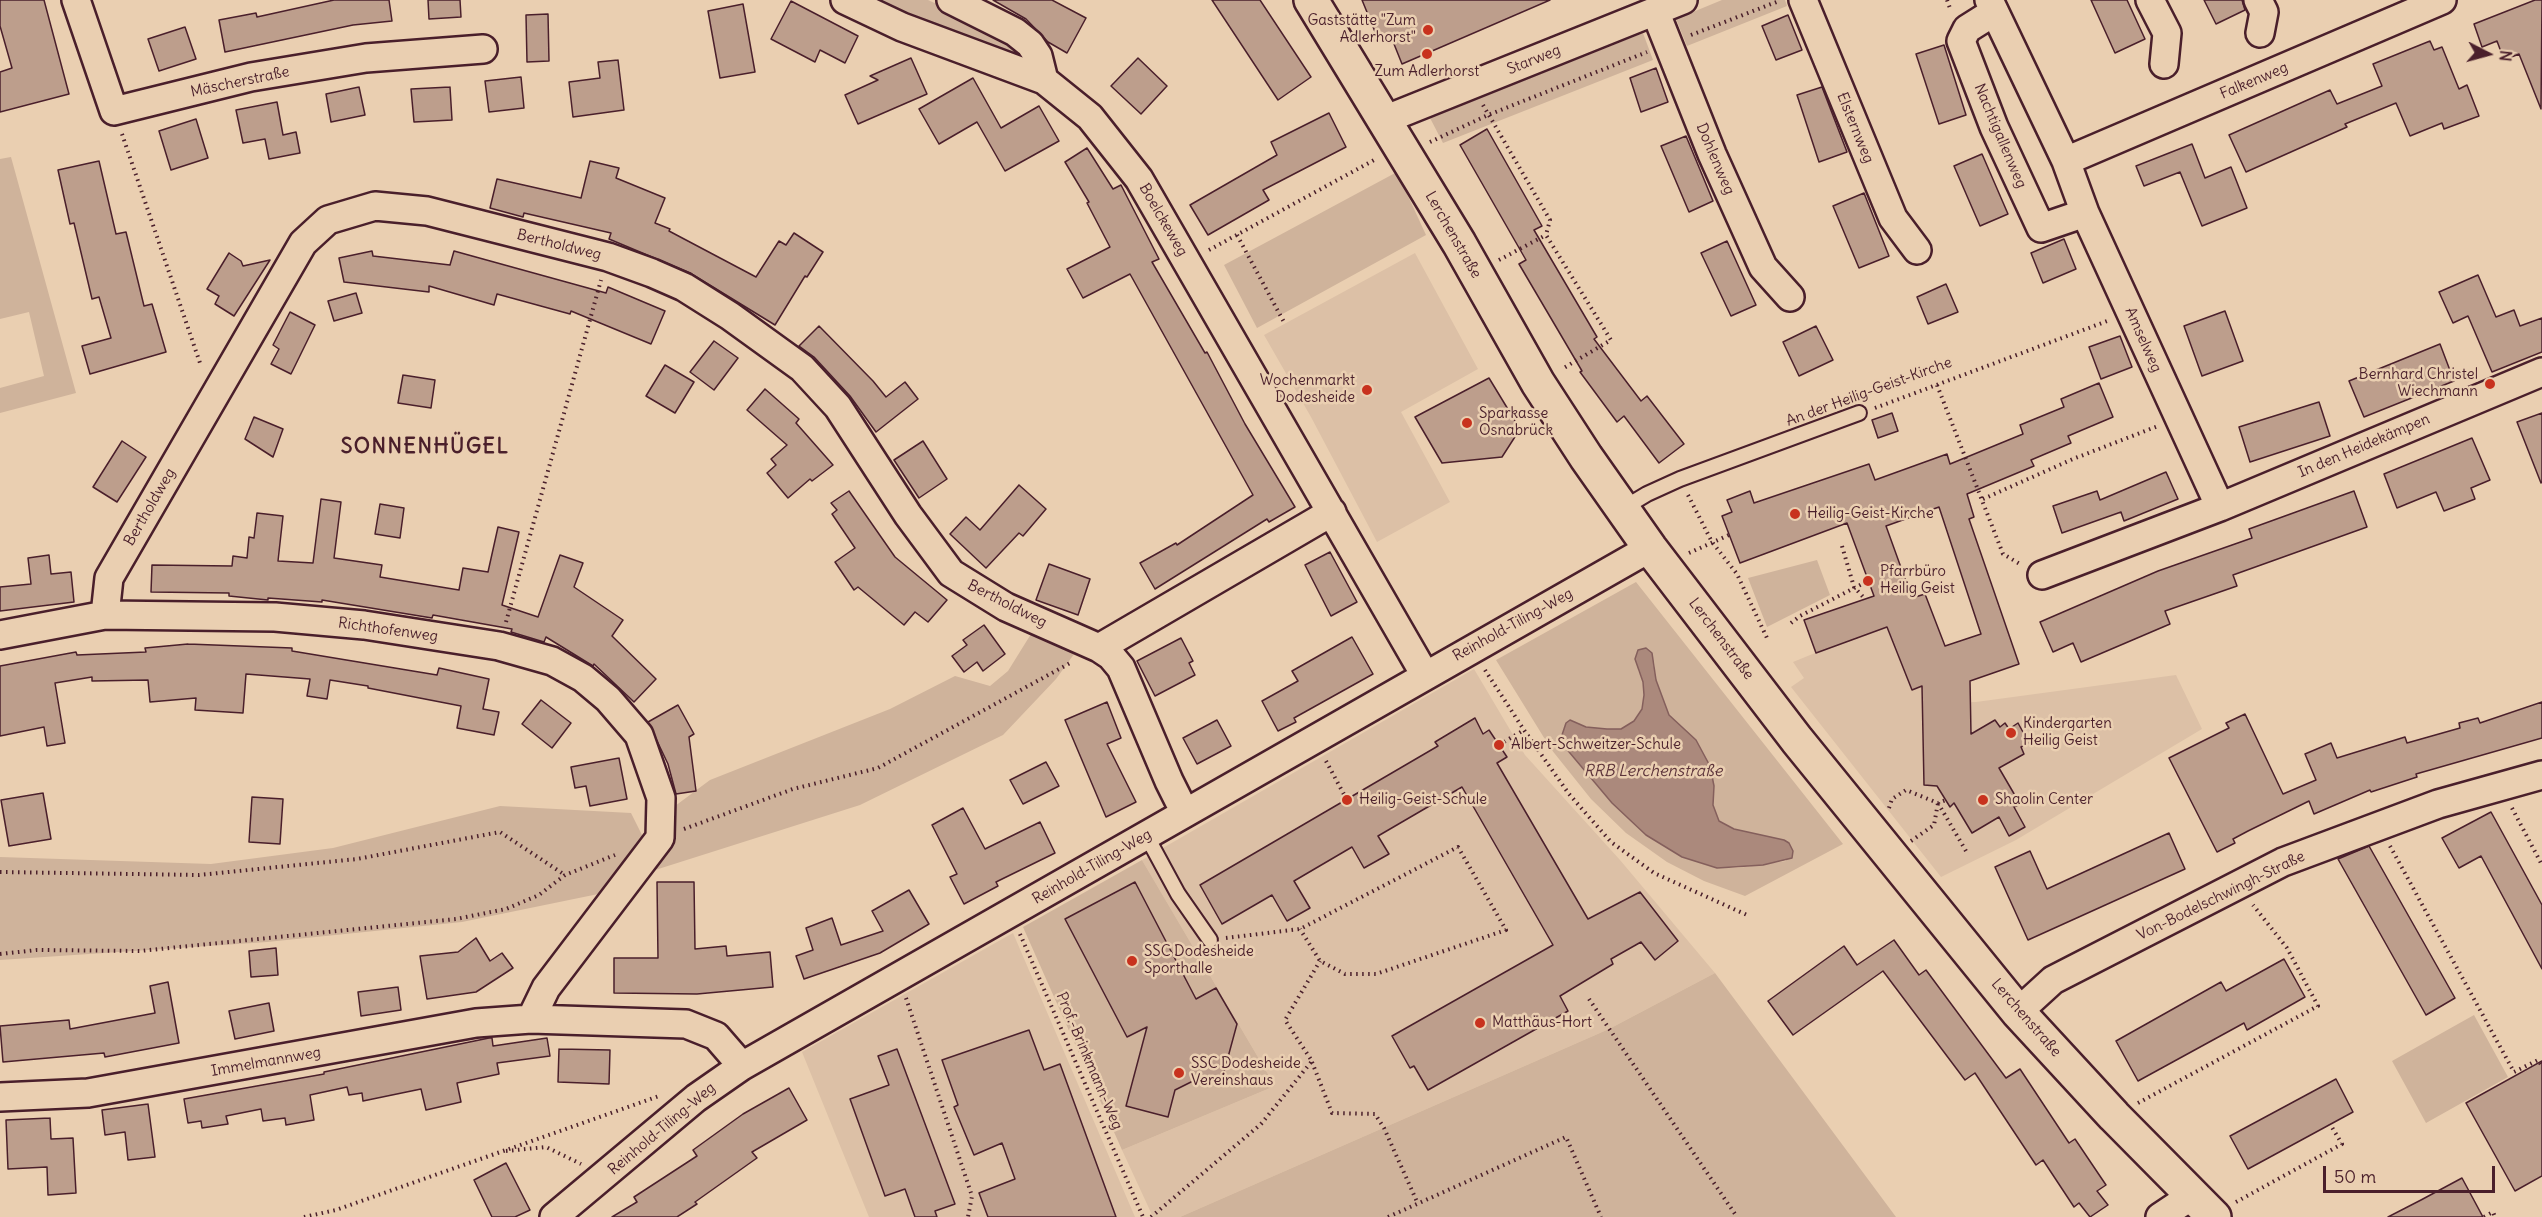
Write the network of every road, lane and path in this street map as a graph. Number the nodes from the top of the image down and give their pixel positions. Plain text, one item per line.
1 (76, 0) edge
2 (845, 0) edge
3 (951, 0) edge
4 (1311, 0) edge
5 (1683, 0) edge
6 (1783, 0) edge
7 (1803, 0) edge
8 (2150, 0) edge
9 (2258, 0) edge
10 (2442, 0) edge
11 (1991, 6) edge
12 (1654, 11) junction
13 (2260, 33) dead end
14 (1668, 44) junction
15 (483, 49) dead end
16 (2164, 64) dead end
17 (1044, 81) junction
18 (1472, 84) junction
19 (114, 111) junction
20 (1488, 115) junction
21 (1397, 140) junction
22 (2066, 161) junction
23 (2085, 213) junction
24 (1237, 235) junction
25 (1546, 235) junction
26 (1917, 250) dead end
27 (608, 257) junction
28 (1188, 264) junction
29 (1476, 272) junction
30 (1790, 297) dead end
31 (2130, 312) junction
32 (1285, 324) dead end
33 (201, 366) dead end
34 (2542, 372) edge
35 (1538, 383) junction
36 (1937, 384) junction
37 (1859, 413) joint
38 (2178, 418) junction
39 (1680, 479) junction
40 (1983, 499) junction
41 (2220, 507) junction
42 (1622, 509) junction
43 (1332, 512) junction
44 (1729, 535) dead end
45 (1712, 542) junction
46 (1842, 546) dead end
47 (1650, 548) junction
48 (2042, 576) joint
49 (1868, 580) dead end
50 (1854, 587) junction
51 (1866, 599) dead end
52 (1822, 605) junction
53 (1825, 612) dead end
54 (105, 615) junction
55 (1791, 623) dead end
56 (0, 635) edge
57 (1767, 638) dead end
58 (499, 646) junction
59 (1099, 648) junction
60 (1472, 649) junction
61 (1425, 675) junction
62 (1524, 730) junction
63 (1314, 739) junction
64 (1499, 745) dead end
65 (2542, 776) edge
66 (2501, 787) junction
67 (1347, 800) dead end
68 (1946, 800) dead end
69 (1938, 803) junction
70 (1185, 813) junction
71 (2378, 825) junction
72 (1869, 826) junction
73 (1146, 835) junction
74 (660, 838) junction
75 (1966, 851) dead end
76 (1890, 853) junction
77 (2542, 866) edge
78 (0, 872) edge
79 (565, 875) junction
80 (2237, 886) junction
81 (1010, 914) junction
82 (1747, 915) dead end
83 (1300, 929) junction
84 (1210, 940) joint
85 (0, 954) edge
86 (1320, 961) junction
87 (899, 978) junction
88 (1589, 999) dead end
89 (2018, 1012) junction
90 (531, 1019) junction
91 (1312, 1061) junction
92 (742, 1066) junction
93 (2542, 1066) edge
94 (665, 1094) dead end
95 (0, 1097) edge
96 (2114, 1116) junction
97 (2330, 1124) dead end
98 (499, 1152) junction
99 (600, 1180) junction
100 (1418, 1204) junction
101 (2207, 1209) edge
102 (304, 1217) edge
103 (554, 1217) edge
104 (968, 1217) edge
105 (1143, 1217) edge
106 (1151, 1217) edge
107 (1388, 1217) edge
108 (1601, 1217) edge
109 (1737, 1217) edge
110 (2160, 1217) edge
111 (2484, 1217) edge
112 (2495, 1217) edge

1 - 19 street
2 - 17 street, Boelckeweg
3 - 17 street
4 - 21 street, Lerchenstraße
5 - 12 street, Starweg
6 - 14 path
7 - 26 street, Elsternweg
8 - 16 street
9 - 13 street
10 - 22 street, Falkenweg
11 - 22 street, Amselweg
11 - 23 street, Nachtigallenweg
12 - 14 street, Dohlenweg
12 - 18 street, Starweg
14 - 20 path
14 - 30 street, Dohlenweg
15 - 19 street, Mäscherstraße
17 - 28 street, Boelckeweg
18 - 20 path
18 - 21 street, Starweg
19 - 33 path
20 - 21 path
20 - 25 path
21 - 24 path
21 - 29 street, Lerchenstraße
22 - 23 street, Amselweg
23 - 31 street, Amselweg
24 - 28 path
24 - 32 path
25 - 29 path
25 - 35 path
27 - 54 street, Bertholdweg
27 - 58 path
27 - 59 street, Bertholdweg
28 - 43 street, Boelckeweg
29 - 35 street, Lerchenstraße
31 - 36 path, An der Heilig-Geist-Kirche
31 - 38 street, Amselweg
34 - 41 street, In den Heidekämpen
35 - 42 street, Lerchenstraße
36 - 37 path, An der Heilig-Geist-Kirche
36 - 40 path
37 - 39 lane, An der Heilig-Geist-Kirche
38 - 40 path
38 - 41 street, Amselweg
39 - 42 lane, An der Heilig-Geist-Kirche
39 - 45 path
40 - 48 path
41 - 48 street
42 - 47 street, Lerchenstraße
43 - 59 street
43 - 61 street, Boelckeweg
44 - 45 path
45 - 57 path
46 - 50 path
47 - 60 street, Reinhold-Tiling-Weg
47 - 72 street, Lerchenstraße
49 - 50 path
50 - 51 path
50 - 52 path
52 - 53 path
52 - 55 path
54 - 56 street, Richthofenweg
54 - 58 street, Richthofenweg
58 - 74 street, Richthofenweg
59 - 70 street, Bertholdweg
59 - 74 path
60 - 61 street, Reinhold-Tiling-Weg
60 - 62 path
61 - 63 street, Reinhold-Tiling-Weg
62 - 64 path
62 - 82 path
63 - 67 path
63 - 70 street, Reinhold-Tiling-Weg
65 - 66 street, Von-Bodelschwingh-Straße
66 - 71 street, Von-Bodelschwingh-Straße
66 - 77 path
68 - 69 path
69 - 72 path
69 - 75 path
69 - 76 path
70 - 73 street, Reinhold-Tiling-Weg
71 - 80 street, Von-Bodelschwingh-Straße
71 - 93 path
72 - 76 street, Lerchenstraße
73 - 81 street, Reinhold-Tiling-Weg
73 - 84 lane
74 - 79 path
74 - 90 street
76 - 89 street, Lerchenstraße
78 - 79 path
79 - 85 path
80 - 89 street, Von-Bodelschwingh-Straße
80 - 96 path
81 - 87 street, Reinhold-Tiling-Weg
81 - 105 path, Prof.-Brinkmann-Weg
83 - 84 path
83 - 86 path
83 - 86 path
86 - 91 path
87 - 92 street, Reinhold-Tiling-Weg
87 - 104 path
88 - 109 path
89 - 96 street, Lerchenstraße
90 - 92 street, Immelmannweg
90 - 95 street, Immelmannweg
91 - 100 path
91 - 106 path
92 - 99 street, Reinhold-Tiling-Weg
94 - 98 path
96 - 101 street, Lerchenstraße
97 - 101 path
98 - 99 path
98 - 102 path
99 - 103 street, Reinhold-Tiling-Weg
100 - 107 path
100 - 108 path
101 - 110 street
111 - 112 path

